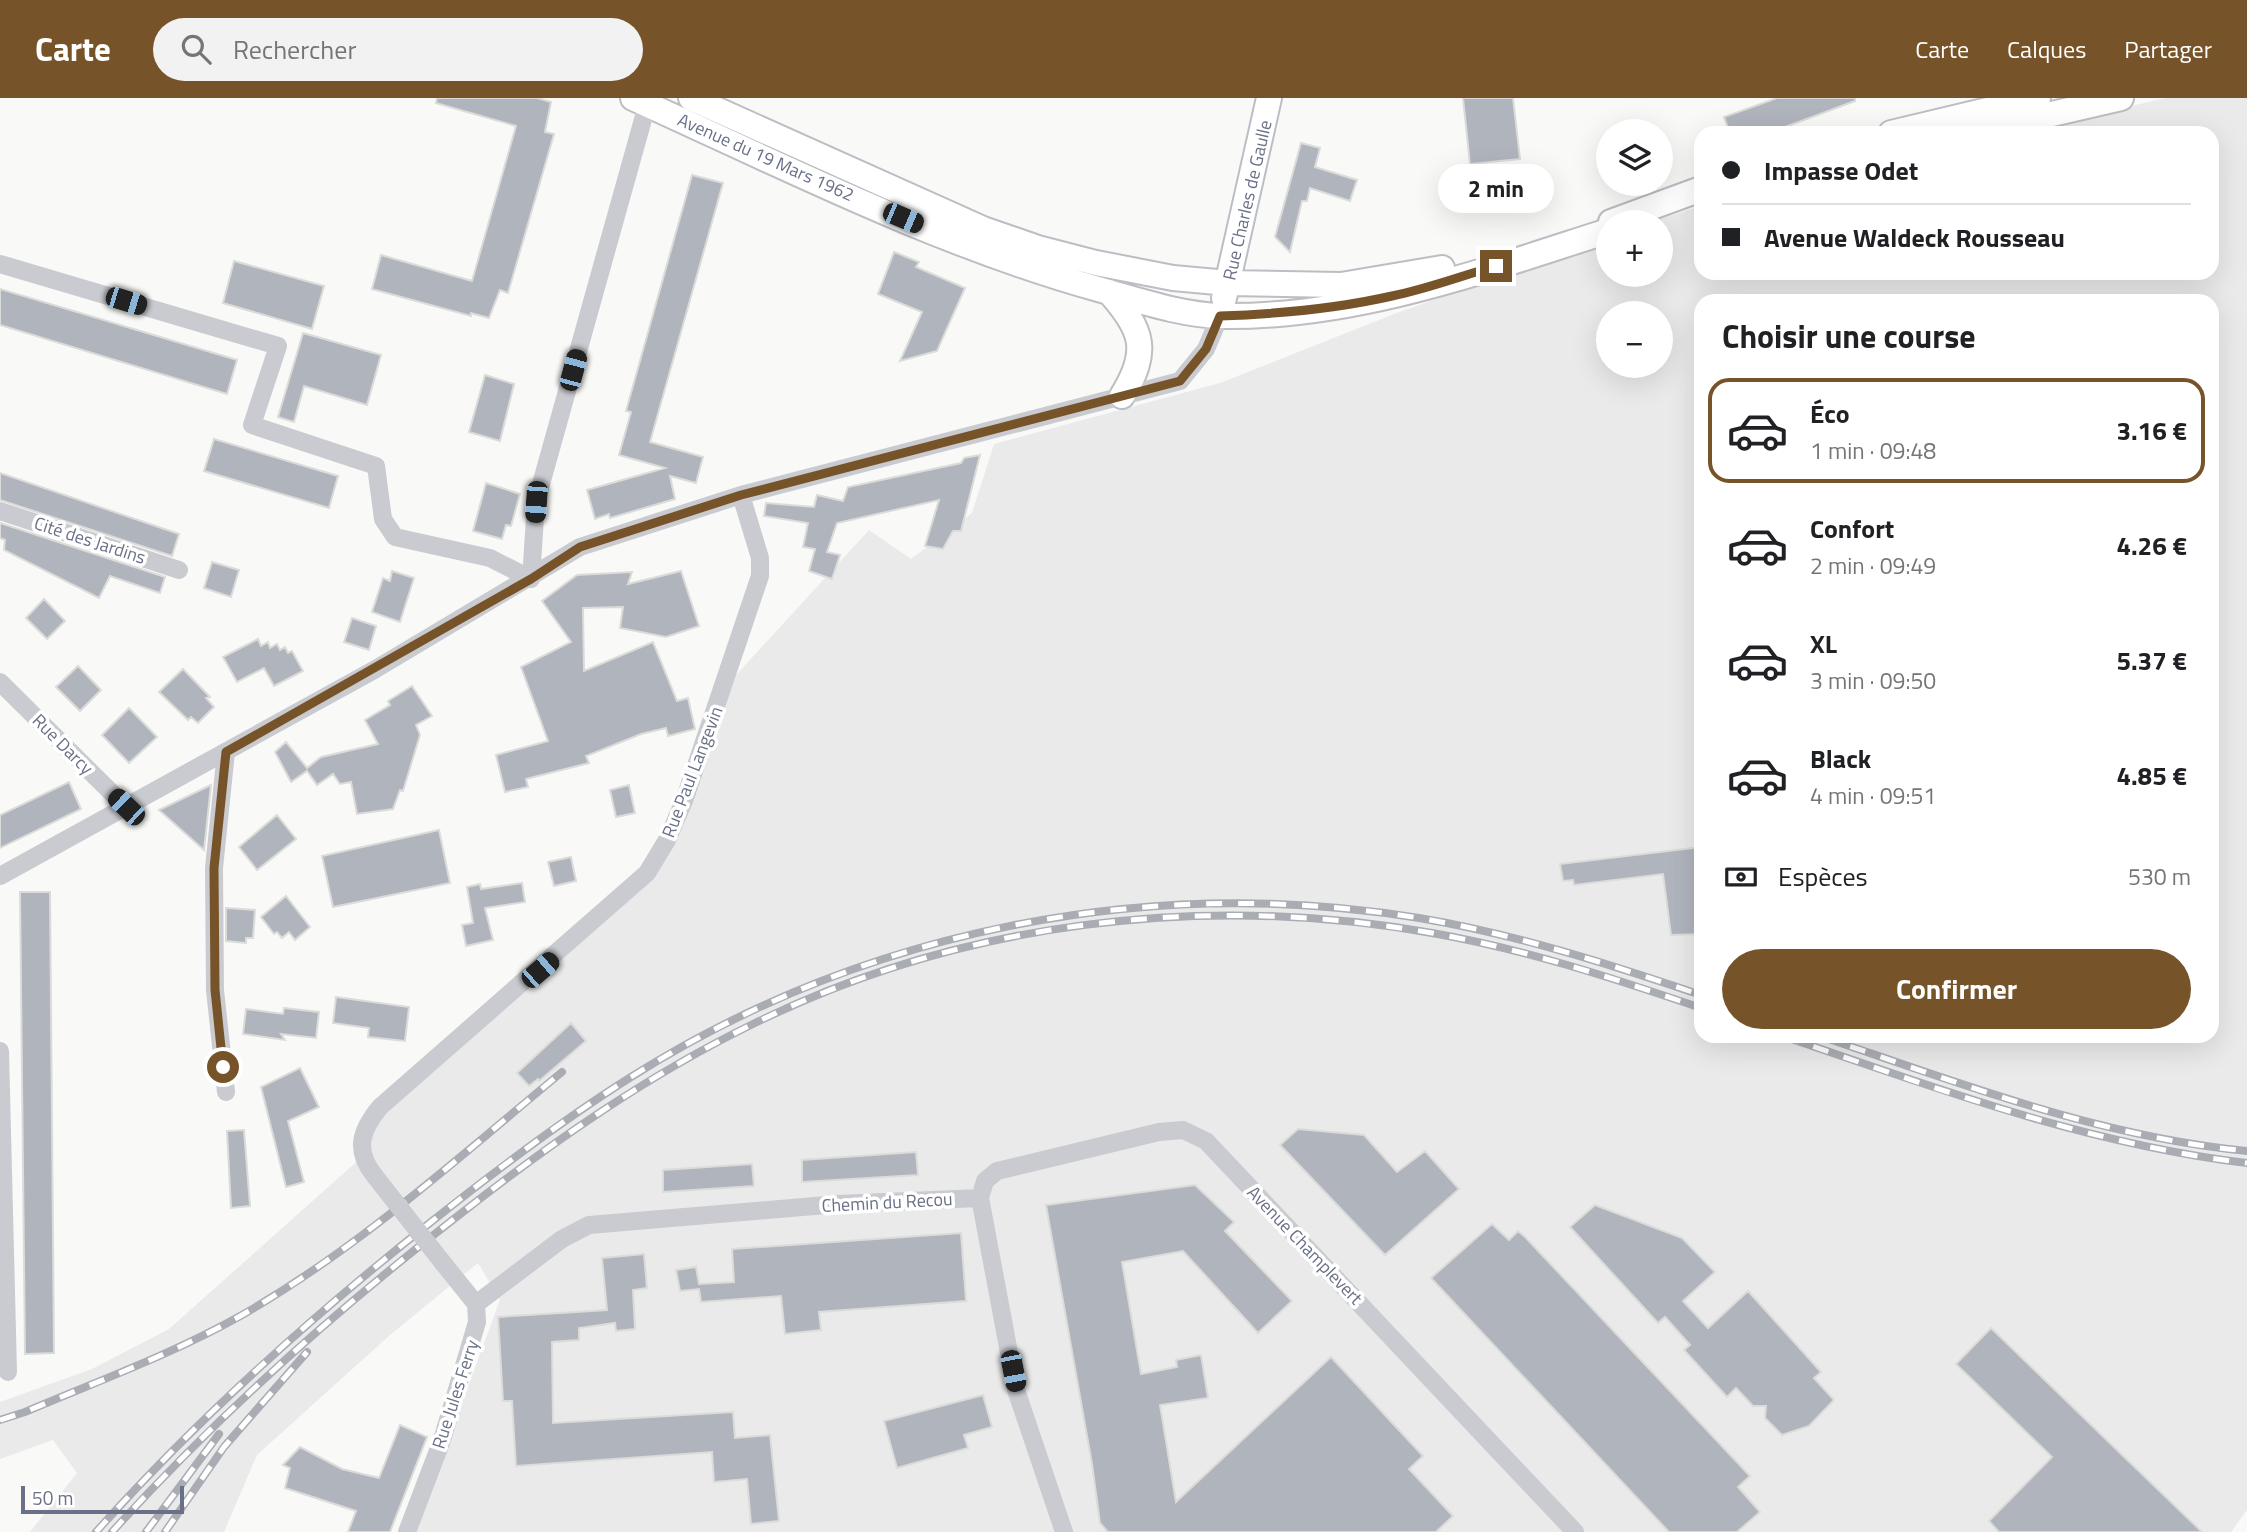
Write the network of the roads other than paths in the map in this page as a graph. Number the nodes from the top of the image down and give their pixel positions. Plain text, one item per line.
1 (691, 98) edge
2 (1269, 98) edge
3 (2038, 98) edge
4 (2121, 98) edge
5 (643, 100) edge
6 (2015, 107) edge
7 (1924, 126) edge
8 (1982, 126) edge
9 (1694, 192) edge
10 (1694, 202) edge
11 (1645, 210) edge
12 (1671, 210) edge
13 (1596, 227) edge
14 (1596, 234) edge
15 (0, 264) edge
16 (1228, 283) junction
17 (1108, 292) junction
18 (1220, 316) junction
19 (1122, 396) junction
20 (741, 495) junction
21 (0, 510) edge
22 (179, 570) dead end
23 (531, 579) junction
24 (0, 682) edge
25 (226, 752) junction
26 (126, 807) junction
27 (0, 876) edge
28 (0, 1051) edge
29 (226, 1093) dead end
30 (980, 1198) junction
31 (476, 1304) junction
32 (3, 1326) edge
33 (8, 1372) dead end
34 (407, 1532) edge
35 (1064, 1532) edge
36 (1574, 1532) edge

1 - 16 main road, Avenue du 19 Mars 1962
2 - 16 main road, Rue Charles de Gaulle
3 - 6 main road
4 - 6 main road
5 - 17 main road, Avenue du 19 Mars 1962
5 - 23 street
6 - 7 main road
6 - 8 main road
9 - 11 main road, Avenue du 19 Mars 1962
10 - 12 main road
13 - 16 main road, Avenue du 19 Mars 1962
14 - 18 main road, Avenue du 19 Mars 1962
15 - 23 street
16 - 18 main road, Rue Charles de Gaulle
17 - 18 main road, Avenue du 19 Mars 1962
17 - 19 main road
18 - 19 street, Rue Charles de Gaulle
19 - 20 street, Rue Charles de Gaulle
20 - 23 street, Rue Charles de Gaulle
20 - 31 street, Rue Paul Langevin, bridge
21 - 22 street, Cité des Jardins
23 - 25 street, Rue Charles de Gaulle
24 - 26 street, Rue Darcy
25 - 26 street, Rue Charles de Gaulle
25 - 29 street
26 - 27 street, Rue Charles de Gaulle
28 - 32 street
30 - 31 street, Chemin du Recou
30 - 35 street
30 - 36 street, Avenue Champlevert
31 - 34 street, Rue Jules Ferry
32 - 33 street

